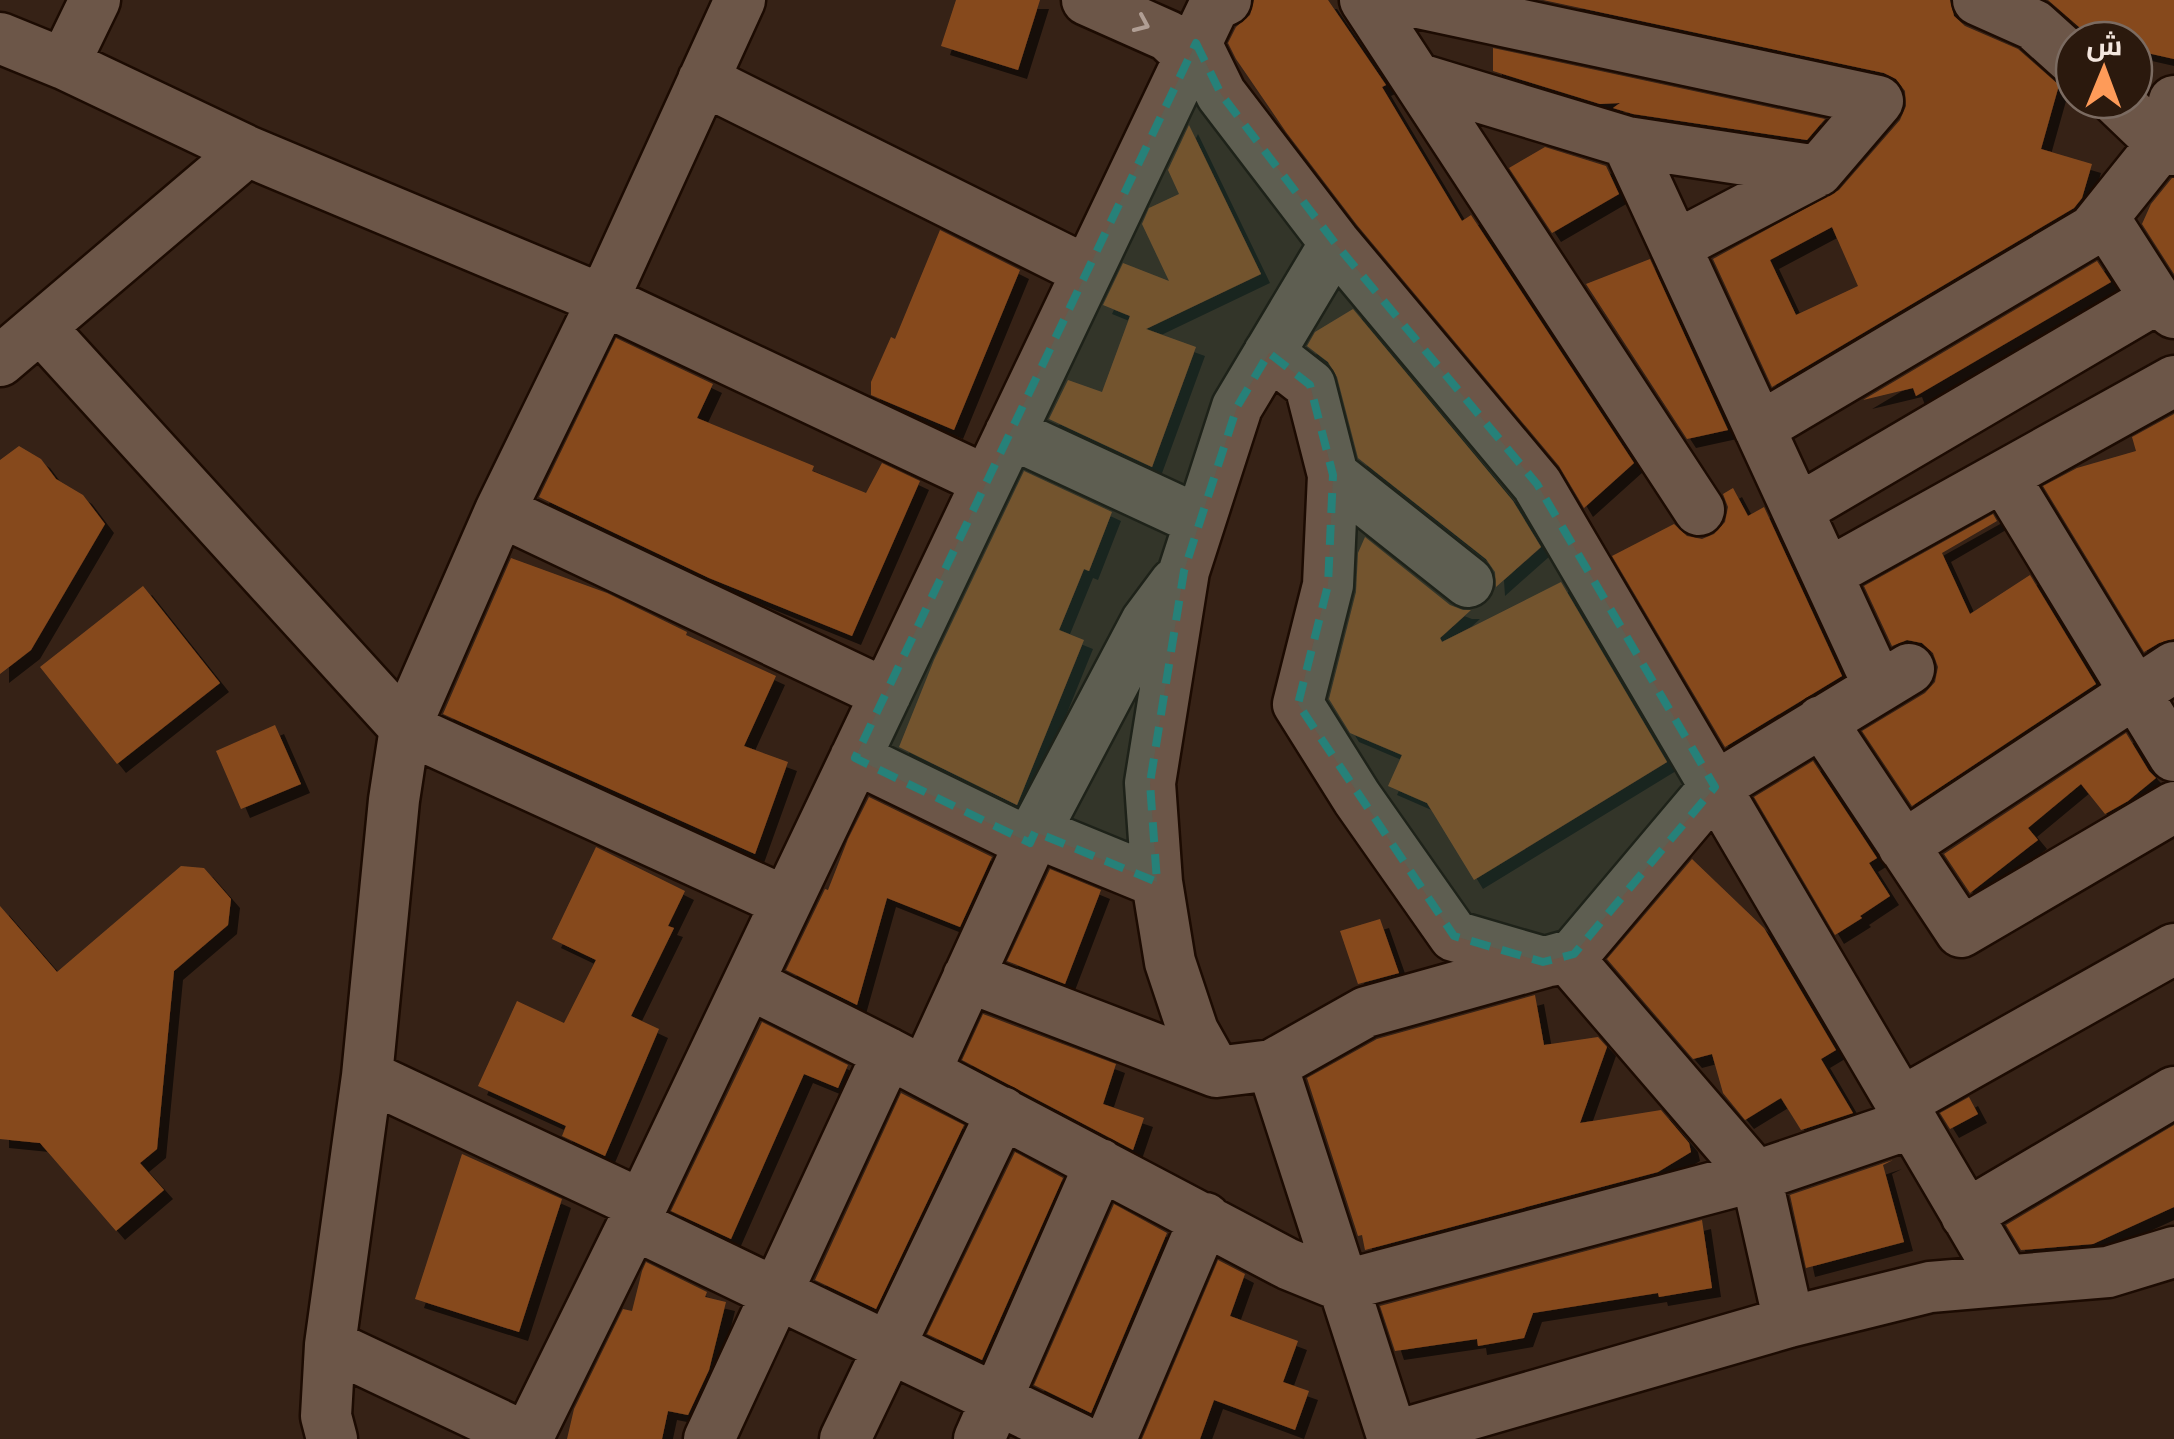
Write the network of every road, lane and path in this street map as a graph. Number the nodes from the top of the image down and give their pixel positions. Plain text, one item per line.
1 (94, 0) edge
2 (740, 0) edge
3 (1088, 0) edge
4 (1365, 0) edge
5 (1406, 0) edge
6 (1978, 0) edge
7 (2038, 12) edge
8 (1210, 21) edge
9 (2054, 34) edge
10 (0, 38) edge
11 (64, 64) junction
12 (1416, 78) junction
13 (703, 80) junction
14 (2170, 131) edge
15 (1627, 142) junction
16 (247, 151) junction
17 (1818, 171) junction
18 (2104, 218) junction
19 (1335, 243) junction
20 (1675, 246) junction
21 (1088, 272) junction
22 (603, 300) junction
23 (2165, 306) edge
24 (40, 327) junction
25 (1269, 353) junction
26 (0, 361) edge
27 (2174, 381) edge
28 (1759, 428) junction
29 (1010, 433) junction
30 (1333, 476) junction
31 (2004, 477) junction
32 (987, 481) junction
33 (1699, 510) dead end
34 (1797, 510) junction
35 (500, 511) junction
36 (1200, 521) junction
37 (1184, 571) junction
38 (1827, 574) junction
39 (1468, 582) dead end
40 (2154, 679) edge
41 (886, 694) junction
42 (1821, 721) junction
43 (405, 728) junction
44 (2174, 756) edge
45 (854, 758) junction
46 (1715, 787) junction
47 (2174, 806) edge
48 (1032, 838) junction
49 (1902, 846) junction
50 (1156, 882) junction
51 (786, 902) junction
52 (2174, 949) edge
53 (1543, 962) junction
54 (968, 976) junction
55 (748, 983) junction
56 (906, 1062) junction
57 (1272, 1065) junction
58 (1216, 1072) junction
59 (368, 1076) junction
60 (2174, 1092) edge
61 (1002, 1112) junction
62 (1906, 1113) junction
63 (1100, 1164) junction
64 (1756, 1176) junction
65 (637, 1214) junction
66 (1966, 1215) junction
67 (1206, 1218) junction
68 (2174, 1252) edge
69 (2005, 1280) junction
70 (1342, 1286) junction
71 (777, 1294) junction
72 (1790, 1322) junction
73 (330, 1345) junction
74 (888, 1347) junction
75 (988, 1419) edge
76 (1393, 1438) edge
77 (332, 1439) edge
78 (527, 1439) edge
79 (709, 1439) edge
80 (844, 1439) edge
81 (1079, 1439) edge
82 (1110, 1439) edge

1 - 11 street
2 - 13 street
3 -> 8 street
4 - 12 street
5 - 17 street
6 - 7 street
7 - 9 street
8 - 19 street
8 - 21 street
10 - 11 street
11 - 16 street
12 - 15 street
12 - 33 street
13 - 21 street
13 - 22 street
14 - 18 street
15 - 17 street
15 - 20 street
16 - 22 street
16 - 24 street
17 - 20 street
18 - 23 street
18 - 28 street
19 - 25 street
19 - 46 street
20 - 28 street
21 - 29 street
22 - 32 street
22 - 35 street
23 - 34 street
24 - 26 street
24 - 43 street
25 - 30 street
25 - 36 street
27 - 31 street
28 - 34 street
29 - 32 street
29 - 36 street
30 - 39 street
30 - 53 street
31 - 38 street
31 - 40 street
32 - 41 street
34 - 38 street
35 - 41 street
35 - 43 street
36 - 37 street
37 - 48 street
37 - 50 street
38 - 42 street
40 - 44 street
40 - 49 street
41 - 45 street
42 - 46 street
42 - 49 street
43 - 51 street
43 - 59 street
45 - 48 street
45 - 51 street
46 - 53 street
46 - 62 street
47 - 49 street
48 - 50 street
48 - 54 street
50 - 58 street
51 - 55 street
52 - 62 street
53 - 57 street
53 - 64 street
54 - 56 street
54 - 58 street
55 - 56 street
55 - 65 street
56 - 61 street
56 - 71 street
57 - 58 street
57 - 70 street
59 - 65 street
59 - 73 street
60 - 66 street
61 - 63 street
61 - 74 street
62 - 64 street
62 - 66 street
63 - 67 street
63 - 75 street
64 - 70 street
64 - 72 street
65 - 71 street
65 - 78 street
66 - 69 street
67 - 70 street
67 - 82 street
68 - 69 street
69 - 72 street
70 - 76 street
71 - 74 street
71 - 79 street
72 - 76 street
73 - 77 street
73 - 78 street
74 - 75 street
74 - 80 street
75 - 81 street

